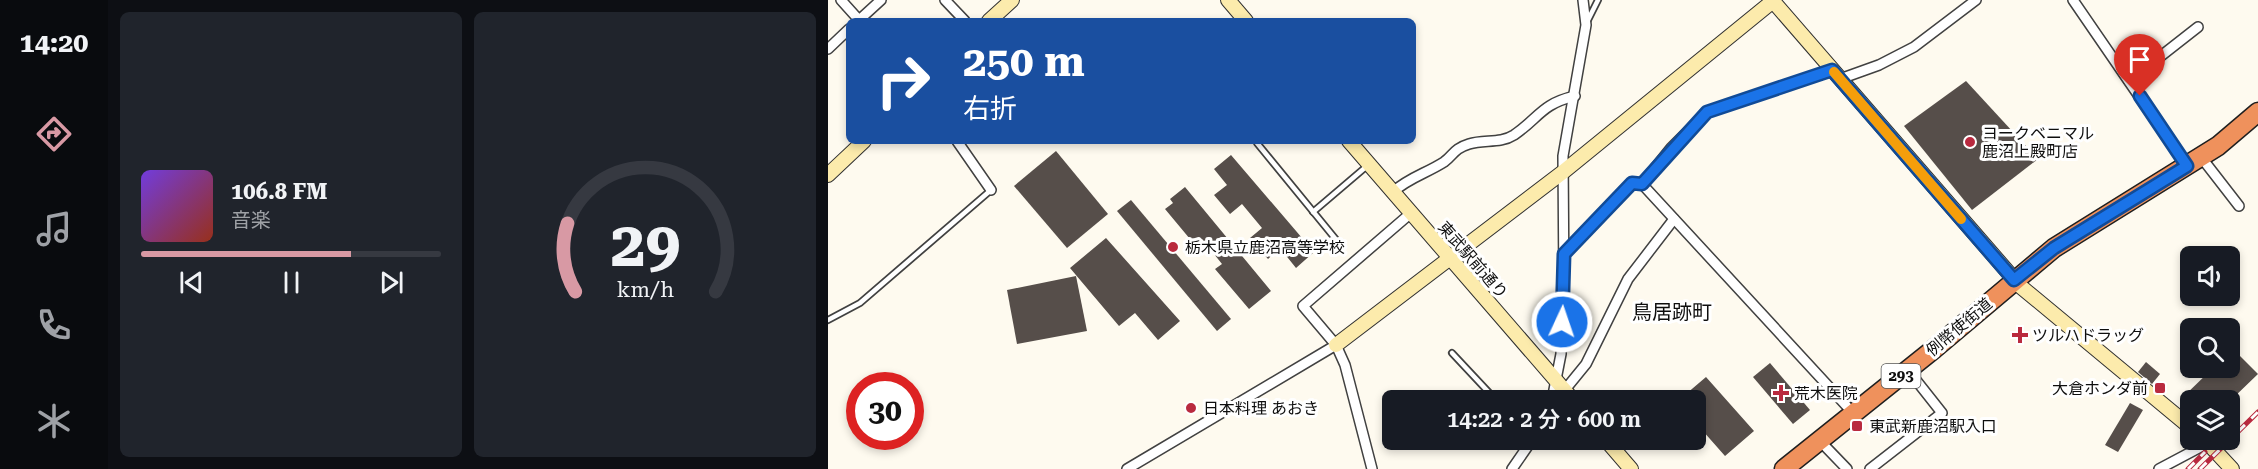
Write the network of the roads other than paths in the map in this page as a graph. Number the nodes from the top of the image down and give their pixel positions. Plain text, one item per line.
1 (841, 0) edge
2 (880, 0) edge
3 (945, 0) edge
4 (1012, 0) edge
5 (1228, 0) edge
6 (1583, 0) edge
7 (1598, 0) edge
8 (1773, 0) edge
9 (1976, 0) edge
10 (2077, 2) edge
11 (857, 18) edge
12 (861, 18) edge
13 (961, 18) edge
14 (997, 18) edge
15 (1243, 18) edge
16 (1586, 25) junction
17 (2198, 27) dead end
18 (846, 33) edge
19 (828, 49) edge
20 (1836, 74) junction
21 (2129, 81) junction
22 (1575, 96) junction
23 (1707, 112) joint
24 (2258, 112) edge
25 (861, 144) edge
26 (959, 144) edge
27 (1258, 144) edge
28 (1352, 144) edge
29 (2194, 161) junction
30 (1370, 165) junction
31 (1563, 172) junction
32 (828, 175) edge
33 (1642, 184) junction
34 (990, 190) joint
35 (1393, 192) junction
36 (2239, 206) dead end
37 (1313, 212) junction
38 (1411, 213) junction
39 (1674, 219) junction
40 (1338, 242) dead end
41 (1564, 254) junction
42 (1451, 260) junction
43 (2014, 280) junction
44 (828, 320) edge
45 (1336, 345) junction
46 (1452, 352) dead end
47 (1908, 370) junction
48 (1487, 390) edge
49 (1563, 390) edge
50 (1564, 390) edge
51 (1565, 390) edge
52 (1854, 414) junction
53 (2180, 419) edge
54 (1820, 441) junction
55 (1525, 450) edge
56 (1615, 450) edge
57 (2191, 450) edge
58 (2214, 450) edge
59 (1144, 465) edge
60 (1127, 469) edge
61 (1372, 469) edge
62 (1512, 469) edge
63 (1631, 469) edge
64 (1784, 469) edge
65 (1847, 469) edge
66 (1870, 469) edge
67 (2159, 469) edge
68 (2232, 469) edge

1 - 11 street
2 - 12 street
3 - 13 street
4 - 14 street
5 - 15 street
6 - 16 street
7 - 16 lane
8 - 20 street
8 - 31 street
9 - 20 street
10 - 21 street
16 - 22 street
17 - 21 street
18 - 19 street
20 - 23 lane
20 - 43 street
21 - 29 street
22 - 31 street
22 - 35 street
23 - 33 street
24 - 29 highway, 例幣使街道 / 293
25 - 32 street
26 - 34 street
27 - 37 lane
28 - 30 street, 東武駅前通り
29 - 36 street
29 - 43 highway, 例幣使街道 / 293
30 - 35 street, 東武駅前通り
30 - 37 lane
31 - 41 street
31 - 42 street
33 - 39 street
33 - 41 street
34 - 44 lane
35 - 38 street, 東武駅前通り
37 - 40 lane
38 - 42 street, 東武駅前通り
38 - 45 street
39 - 51 street
39 - 52 street
41 - 50 street
42 - 45 street
42 - 49 street, 東武駅前通り
43 - 47 highway, 例幣使街道 / 293
43 - 53 street
45 - 59 street
45 - 61 street
46 - 48 lane
47 - 52 highway, 例幣使街道 / 293
47 - 66 street
52 - 54 highway, 例幣使街道 / 293
54 - 64 highway, 例幣使街道 / 293
54 - 65 street
55 - 62 street
56 - 63 street
57 - 67 street
58 - 68 street
59 - 60 street

